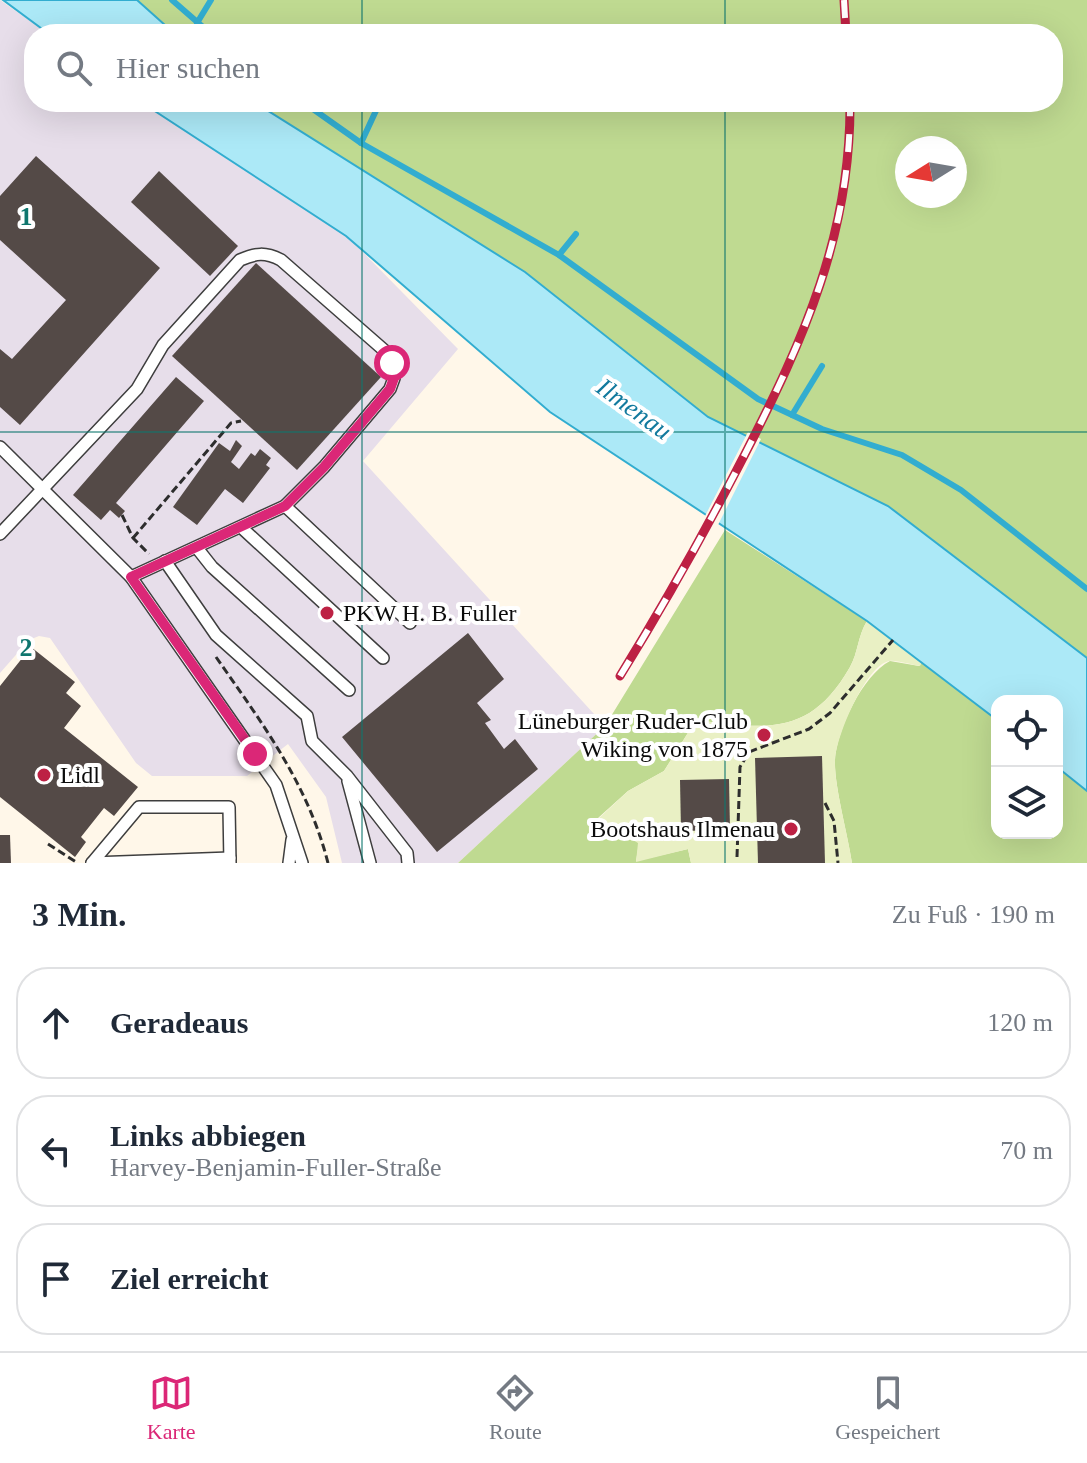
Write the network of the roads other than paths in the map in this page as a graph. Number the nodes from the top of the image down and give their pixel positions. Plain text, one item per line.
1 (0, 447) edge
2 (45, 489) junction
3 (285, 506) junction
4 (242, 528) junction
5 (0, 534) edge
6 (197, 548) junction
7 (160, 563) junction
8 (131, 577) junction
9 (410, 623) dead end
10 (383, 658) dead end
11 (349, 690) dead end
12 (347, 776) junction
13 (293, 835) junction
14 (230, 861) edge
15 (92, 863) edge
16 (289, 863) edge
17 (302, 863) edge
18 (370, 863) edge
19 (408, 863) edge

1 - 2 lane
2 - 3 lane
2 - 5 lane
2 - 8 lane
3 - 4 lane
3 - 9 lane
4 - 6 lane
4 - 10 lane
6 - 7 lane
6 - 11 lane
7 - 8 lane
7 - 12 lane
8 - 13 lane
12 - 18 lane
12 - 19 lane
13 - 16 lane
13 - 17 lane
14 - 15 lane
14 - 15 lane

